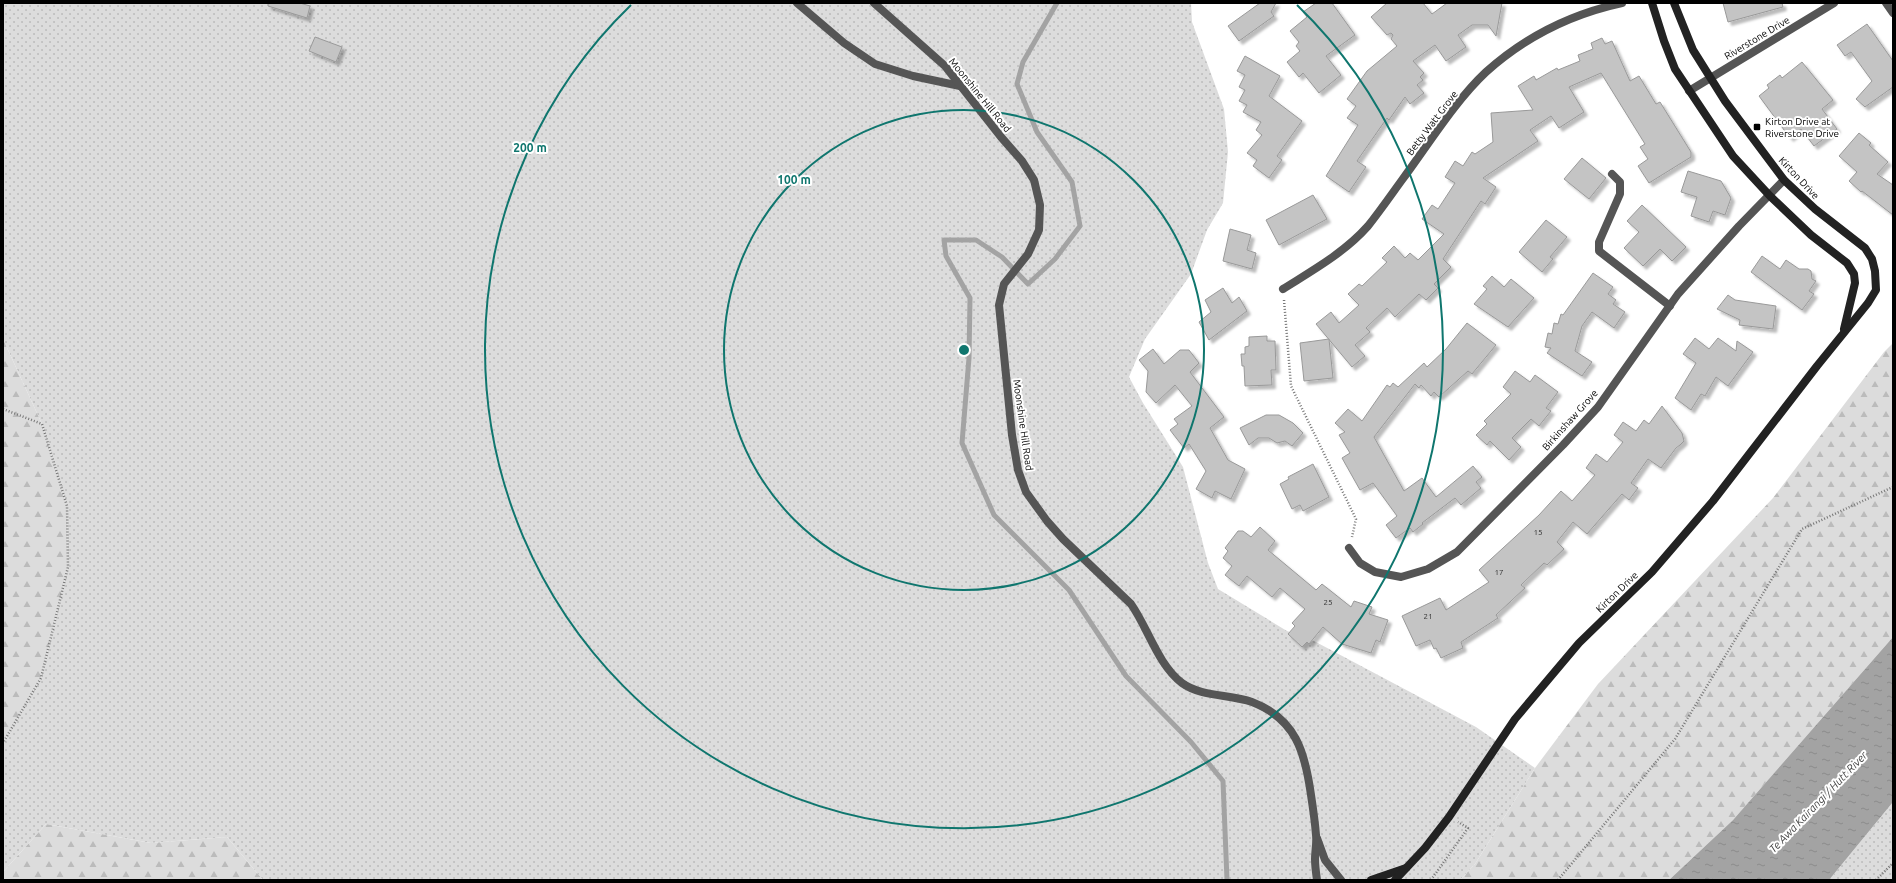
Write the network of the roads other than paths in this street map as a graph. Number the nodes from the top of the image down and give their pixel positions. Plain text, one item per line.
1 (797, 3) edge
2 (874, 3) edge
3 (1622, 3) edge
4 (1652, 3) edge
5 (1674, 3) edge
6 (1834, 3) edge
7 (1886, 3) edge
8 (1893, 12) edge
9 (1710, 78) junction
10 (960, 86) junction
11 (1689, 91) junction
12 (1612, 174) dead end
13 (1784, 180) junction
14 (1770, 196) junction
15 (1283, 289) road end
16 (1670, 306) junction
17 (1844, 332) junction
18 (1349, 548) road end
19 (1316, 836) junction
20 (1406, 868) junction
21 (1317, 880) edge
22 (1341, 880) edge
23 (1371, 880) edge
24 (1395, 880) edge

1 - 10 street
2 - 10 street, Moonshine Hill Road
3 - 15 street, Betty Watt Grove
4 - 11 street, Kirton Drive
5 - 9 street, Kirton Drive
6 - 9 street, Riverstone Drive
7 - 8 street
9 - 11 street, Riverstone Drive
9 - 13 street, Kirton Drive
10 - 19 street, Moonshine Hill Road
11 - 14 street, Kirton Drive
12 - 16 street
13 - 14 street, Birkinshaw Grove
13 - 17 street, Kirton Drive
14 - 16 street, Birkinshaw Grove
14 - 17 street, Kirton Drive
16 - 18 street, Birkinshaw Grove
17 - 20 street, Kirton Drive
19 - 21 street, Moonshine Hill Road
19 - 22 street, Moonshine Hill Road
20 - 23 street, Kirton Drive
20 - 24 street, Kirton Drive

